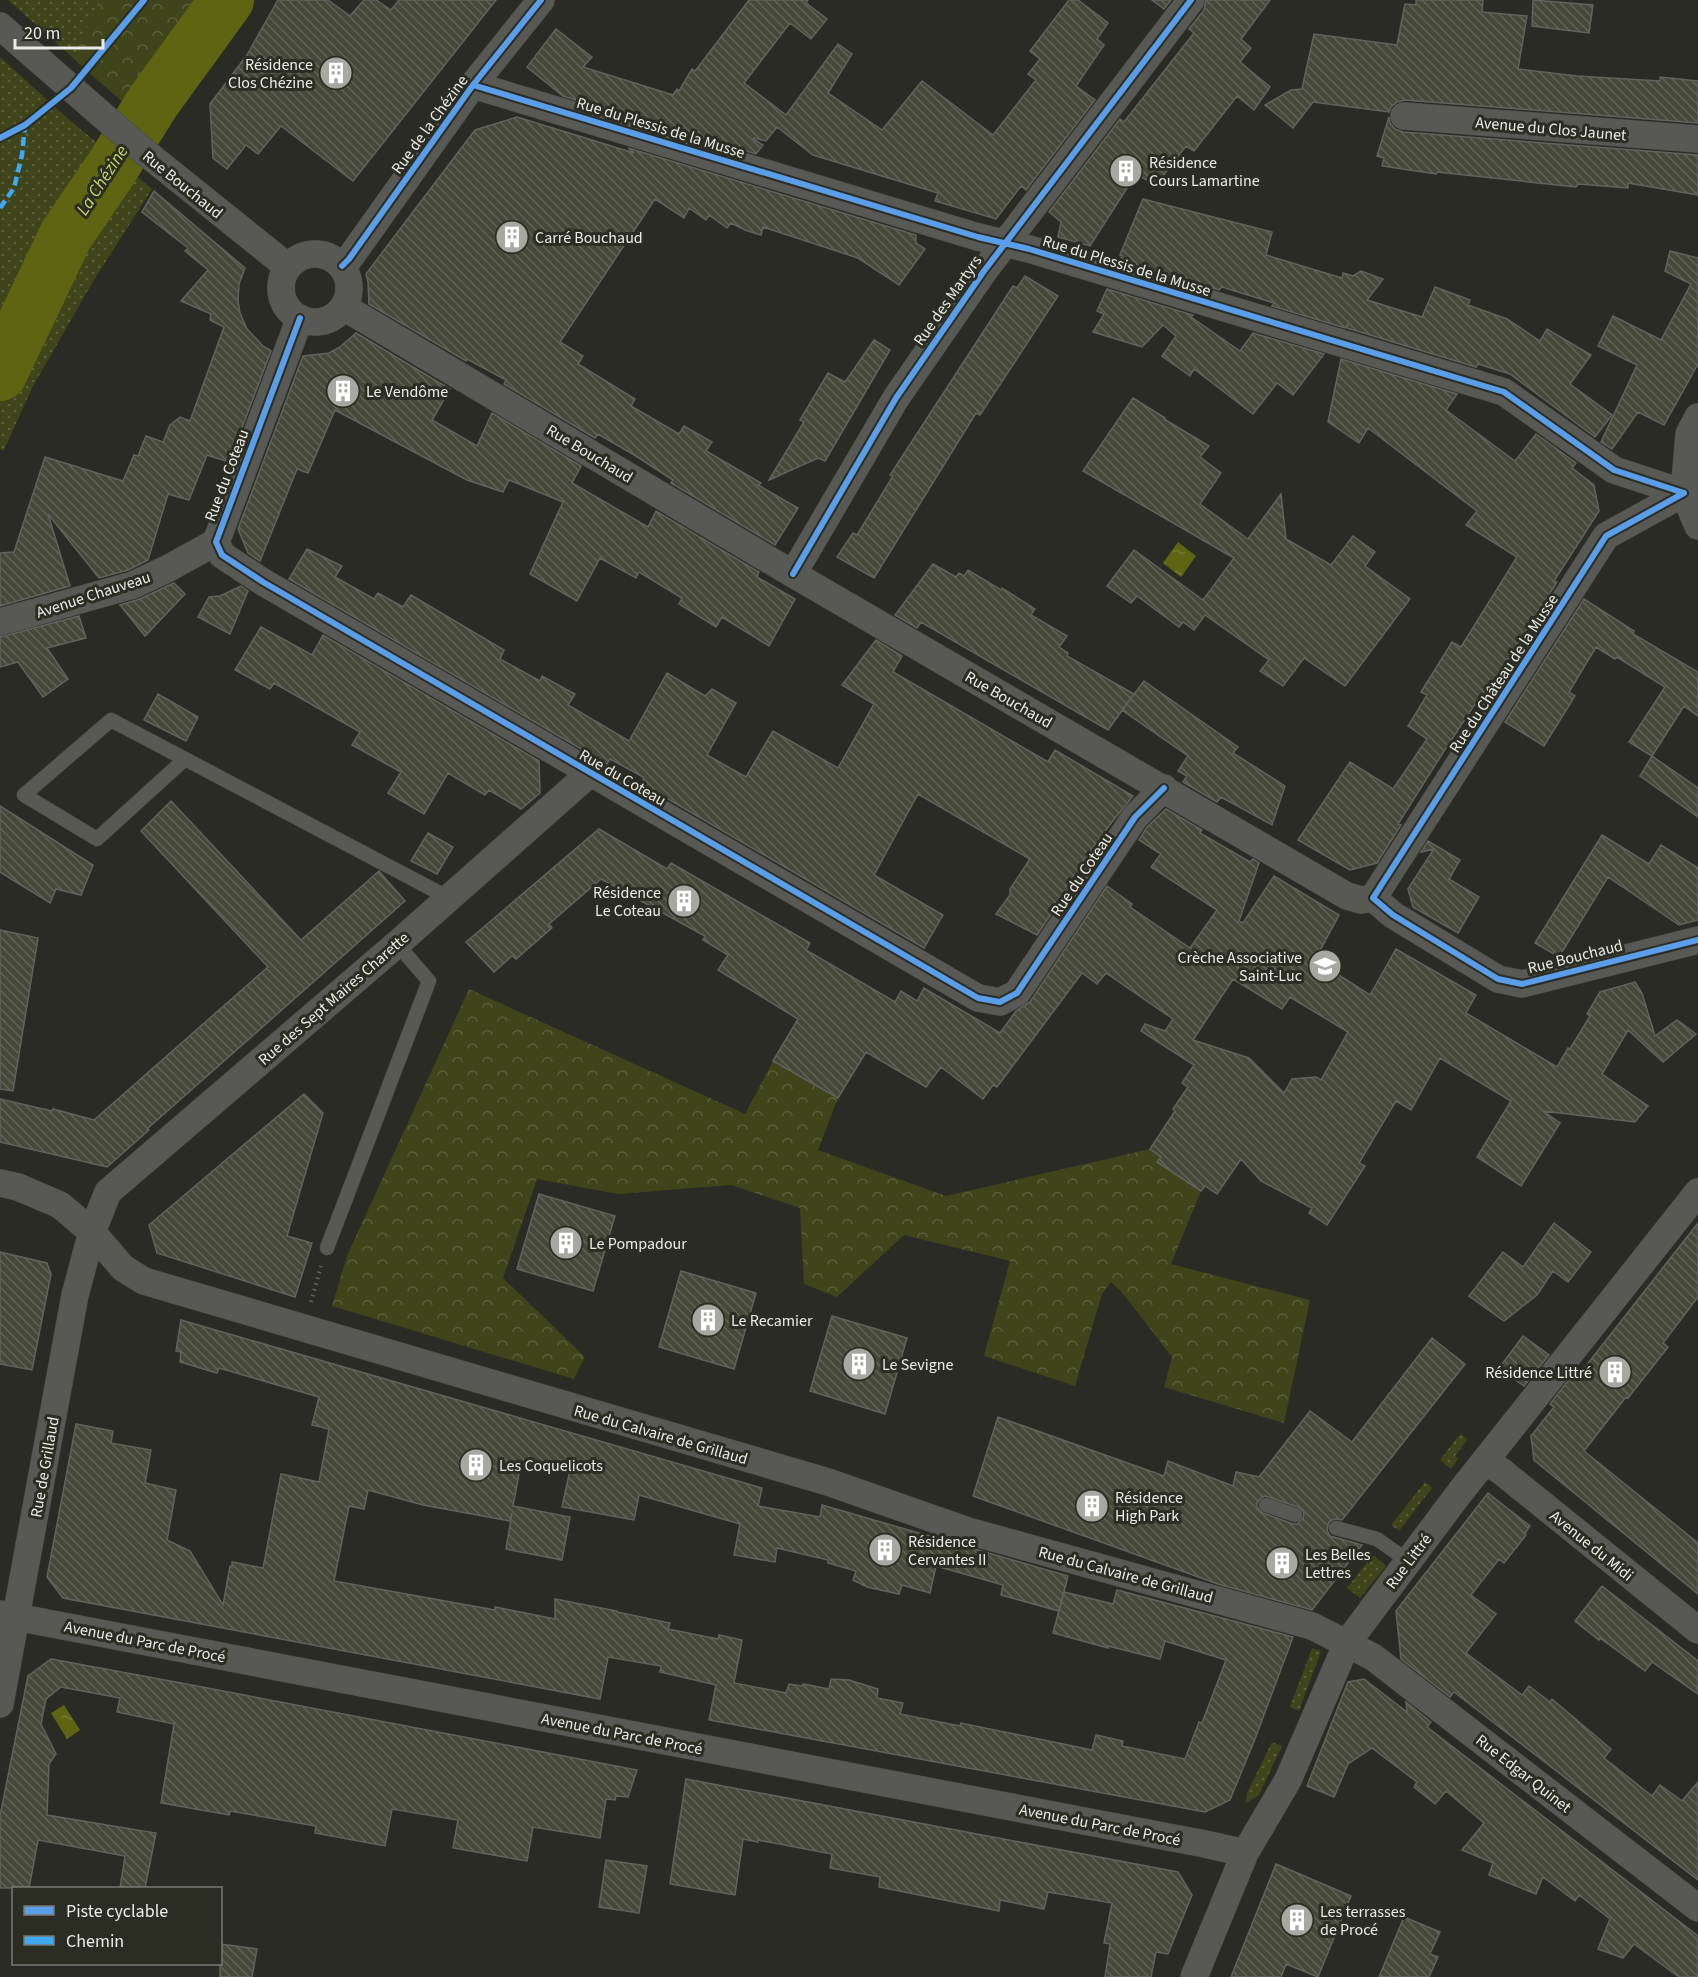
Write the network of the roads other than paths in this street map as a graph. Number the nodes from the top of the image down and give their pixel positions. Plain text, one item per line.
1 (541, 0) edge
2 (1191, 0) edge
3 (0, 26) edge
4 (473, 85) junction
5 (1404, 116) dead end
6 (1698, 139) edge
7 (1003, 243) junction
8 (342, 266) junction
9 (288, 267) junction
10 (345, 305) junction
11 (300, 318) junction
12 (1698, 417) edge
13 (1684, 493) junction
14 (1698, 526) edge
15 (216, 542) junction
16 (793, 574) junction
17 (0, 622) edge
18 (185, 759) junction
19 (589, 774) junction
20 (1164, 789) junction
21 (449, 898) junction
22 (1374, 898) junction
23 (1698, 940) edge
24 (397, 944) junction
25 (0, 1183) edge
26 (1698, 1192) edge
27 (92, 1232) junction
28 (327, 1248) road end
29 (1485, 1461) junction
30 (1266, 1506) dead end
31 (1295, 1515) dead end
32 (1336, 1528) dead end
33 (1408, 1561) junction
34 (8, 1615) edge
35 (1698, 1630) edge
36 (1347, 1642) junction
37 (0, 1704) edge
38 (1245, 1853) junction
39 (1698, 1908) edge
40 (1194, 1977) edge

1 - 4 street, Rue de la Chézine
2 - 7 street, Rue des Martyrs
3 - 9 street, Rue Bouchaud
4 - 7 street, Rue du Plessis de la Musse
4 - 8 street, Rue de la Chézine
5 - 6 street, Avenue du Clos Jaunet
7 - 13 street, Rue du Plessis de la Musse
7 - 16 street, Rue des Martyrs
8 - 9 street
8 - 10 street
9 - 11 street
10 - 11 street
10 - 16 street, Rue Bouchaud
11 - 15 street, Rue du Coteau
12 - 13 street
13 - 14 street
13 - 22 street, Rue du Château de la Musse
15 - 17 street, Avenue Chauveau
15 - 19 street, Rue du Coteau
16 - 20 street, Rue Bouchaud
18 - 18 lane
18 - 21 lane
19 - 20 street, Rue du Coteau
19 - 21 street, Rue des Sept Maires Charette
20 - 22 street, Rue Bouchaud
21 - 24 street, Rue des Sept Maires Charette
22 - 23 street, Rue Bouchaud
24 - 27 street, Rue des Sept Maires Charette
24 - 28 lane
25 - 27 street, Rue du Calvaire de Grillaud
26 - 29 street, Rue Littré
27 - 34 street, Rue de Grillaud
27 - 36 street, Rue du Calvaire de Grillaud
29 - 33 street, Rue Littré
29 - 35 street, Avenue du Midi
30 - 31 lane
32 - 33 lane
33 - 36 street, Rue Littré
34 - 37 street, Rue de Grillaud
34 - 38 street, Avenue du Parc de Procé
36 - 38 street, Rue Littré
36 - 39 street, Rue Edgar Quinet
38 - 40 street, Rue Littré

